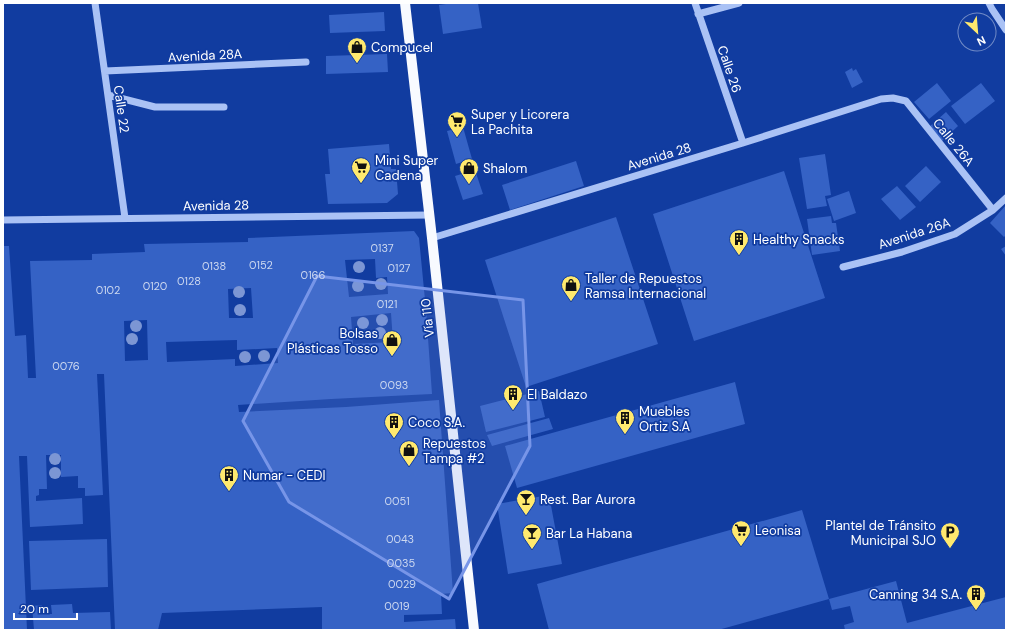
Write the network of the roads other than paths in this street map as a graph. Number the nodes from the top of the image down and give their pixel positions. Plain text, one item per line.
1 (95, 3) edge
2 (405, 3) edge
3 (694, 3) edge
4 (739, 3) edge
5 (989, 3) edge
6 (698, 14) junction
7 (1006, 30) edge
8 (306, 62) dead end
9 (105, 71) junction
10 (108, 96) junction
11 (892, 98) joint
12 (224, 107) dead end
13 (744, 143) junction
14 (1006, 198) edge
15 (993, 210) junction
16 (430, 215) junction
17 (126, 218) junction
18 (3, 220) edge
19 (432, 238) junction
20 (843, 266) dead end
21 (474, 630) edge

1 - 9 street, Calle 22
2 - 16 main road, Vía 110
3 - 6 street, Calle 26
4 - 6 street
5 - 7 street
6 - 13 street, Calle 26
8 - 9 street, Avenida 28A
9 - 10 street, Calle 22
10 - 12 street
10 - 17 street, Calle 22
11 - 13 street, Avenida 28
11 - 15 street, Calle 26A
13 - 19 street, Avenida 28
14 - 15 street, Avenida 26A
15 - 20 street, Avenida 26A
16 - 17 street, Avenida 28
16 - 19 main road, Vía 110
17 - 18 street, Avenida 28
19 - 21 main road, Vía 110

